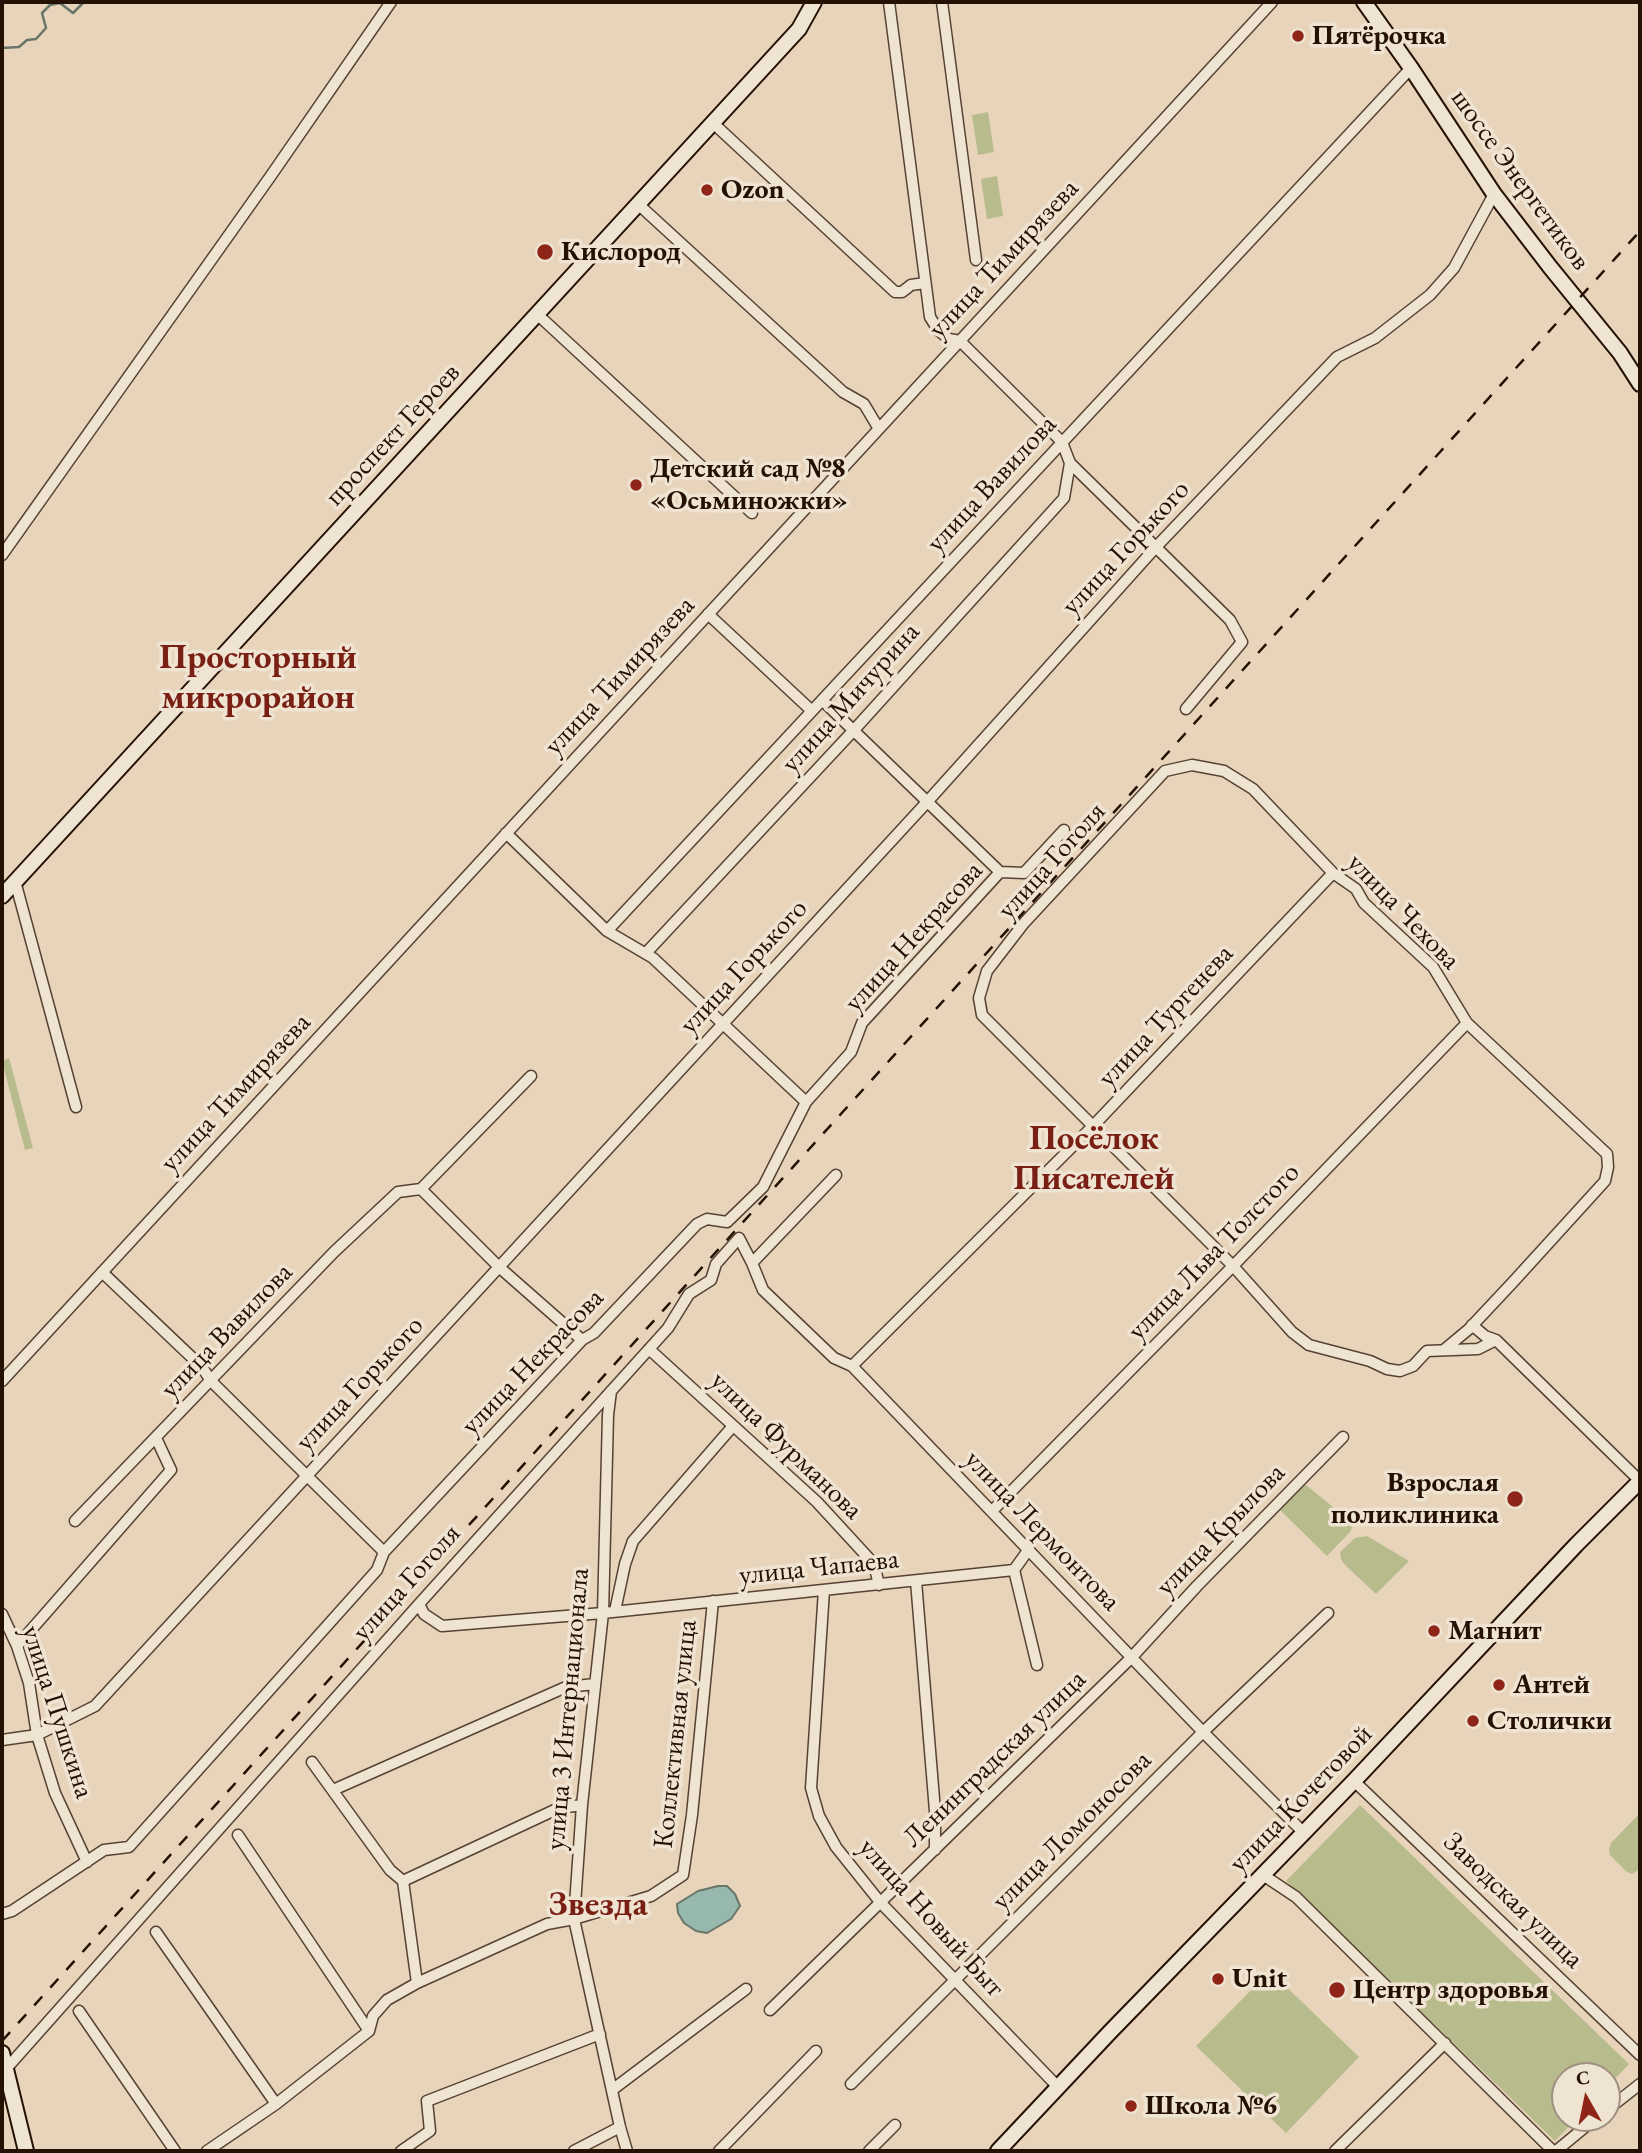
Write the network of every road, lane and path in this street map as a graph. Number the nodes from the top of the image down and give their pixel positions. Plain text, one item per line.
1 (391, 2) edge
2 (814, 2) edge
3 (889, 2) edge
4 (942, 2) edge
5 (1272, 2) edge
6 (1364, 2) edge
7 (1411, 68) junction
8 (713, 123) junction
9 (1494, 194) junction
10 (639, 204) junction
11 (976, 260) dead end
12 (925, 283) junction
13 (537, 314) junction
14 (960, 341) junction
15 (1640, 384) edge
16 (879, 429) junction
17 (1062, 442) junction
18 (1070, 463) junction
19 (752, 513) dead end
20 (1156, 547) junction
21 (2, 555) edge
22 (708, 614) junction
23 (822, 700) junction
24 (1186, 709) dead end
25 (812, 711) junction
26 (854, 730) junction
27 (1192, 765) joint
28 (928, 802) junction
29 (1064, 830) dead end
30 (506, 833) junction
31 (1000, 872) junction
32 (1333, 873) junction
33 (15, 881) junction
34 (2, 896) edge
35 (607, 931) junction
36 (646, 953) junction
37 (724, 1023) junction
38 (1467, 1023) junction
39 (531, 1076) dead end
40 (806, 1102) junction
41 (76, 1107) dead end
42 (1093, 1126) junction
43 (836, 1175) dead end
44 (421, 1189) junction
45 (752, 1263) junction
46 (1233, 1266) junction
47 (499, 1267) junction
48 (102, 1272) junction
49 (1472, 1325) junction
50 (582, 1340) junction
51 (1496, 1340) junction
52 (649, 1349) junction
53 (1445, 1349) junction
54 (852, 1366) junction
55 (2, 1381) edge
56 (211, 1381) junction
57 (611, 1391) junction
58 (733, 1426) junction
59 (1343, 1437) dead end
60 (156, 1438) junction
61 (307, 1475) junction
62 (1640, 1481) edge
63 (992, 1511) junction
64 (75, 1521) dead end
65 (1029, 1549) junction
66 (384, 1552) junction
67 (1014, 1570) junction
68 (916, 1581) junction
69 (879, 1585) junction
70 (824, 1590) junction
71 (713, 1601) junction
72 (419, 1604) junction
73 (615, 1611) junction
74 (603, 1612) junction
75 (1328, 1613) dead end
76 (2, 1614) edge
77 (17, 1646) junction
78 (1132, 1657) junction
79 (1037, 1665) dead end
80 (595, 1684) junction
81 (1203, 1732) junction
82 (37, 1735) junction
83 (2, 1740) edge
84 (312, 1762) dead end
85 (1354, 1781) junction
86 (334, 1790) junction
87 (582, 1805) junction
88 (1303, 1832) junction
89 (238, 1835) dead end
90 (934, 1850) junction
91 (87, 1862) junction
92 (1263, 1875) junction
93 (403, 1881) junction
94 (880, 1902) junction
95 (2, 1914) edge
96 (574, 1919) junction
97 (156, 1932) dead end
98 (955, 1980) junction
99 (417, 1983) junction
100 (746, 1989) dead end
101 (770, 2010) dead end
102 (79, 2011) dead end
103 (369, 2031) junction
104 (600, 2034) junction
105 (1445, 2043) junction
106 (816, 2051) dead end
107 (1640, 2054) edge
108 (4, 2062) edge
109 (851, 2084) dead end
110 (1640, 2084) edge
111 (1058, 2087) junction
112 (612, 2090) junction
113 (1621, 2099) edge
114 (276, 2104) junction
115 (895, 2125) dead end
116 (620, 2127) junction
117 (1579, 2132) edge
118 (26, 2151) edge
119 (175, 2151) edge
120 (207, 2151) edge
121 (401, 2151) edge
122 (574, 2151) edge
123 (627, 2151) edge
124 (719, 2151) edge
125 (869, 2151) edge
126 (998, 2151) edge
127 (1335, 2151) edge
128 (1555, 2151) edge

1 - 21 street
2 - 8 main road, проспект Героев
3 - 12 street
4 - 11 street
5 - 14 street, улица Тимирязева
6 - 7 main road, шоссе Энергетиков
7 - 9 main road, шоссе Энергетиков
7 - 17 street, улица Вавилова
8 - 10 main road, проспект Героев
8 - 12 street
9 - 15 main road, шоссе Энергетиков
9 - 20 street, улица Горького
10 - 13 main road, проспект Героев
10 - 16 street
12 - 14 street
13 - 19 street
13 - 33 main road, проспект Героев
14 - 16 street, улица Тимирязева
14 - 17 street
16 - 22 street, улица Тимирязева
17 - 18 street
17 - 23 street, улица Вавилова
18 - 20 street
18 - 26 street, улица Мичурина
20 - 24 street
20 - 28 street, улица Горького
22 - 25 street
22 - 30 street, улица Тимирязева
23 - 25 street, улица Вавилова
23 - 26 street
25 - 35 street, улица Вавилова
26 - 28 street
26 - 36 street, улица Мичурина
27 - 32 street, улица Чехова
27 - 42 street, улица Гоголя
28 - 31 street
28 - 37 street, улица Горького
29 - 31 street, улица Некрасова
30 - 35 street
30 - 48 street, улица Тимирязева
31 - 40 street, улица Некрасова
32 - 38 street, улица Чехова
32 - 42 street, улица Тургенева
33 - 34 main road, проспект Героев
33 - 41 street
35 - 36 street
36 - 37 street
37 - 40 street
37 - 47 street, улица Горького
38 - 46 street, улица Льва Толстого
38 - 49 street, улица Чехова
39 - 44 street
40 - 50 street, улица Некрасова
42 - 46 street
42 - 54 street, улица Тургенева
43 - 45 street
44 - 47 street
44 - 56 street, улица Вавилова
45 - 52 street, улица Гоголя
45 - 54 street, улица Лермонтова
46 - 53 street
46 - 63 street, улица Льва Толстого
47 - 50 street
47 - 61 street, улица Горького
48 - 55 street, улица Тимирязева
48 - 56 street
49 - 51 street
49 - 53 street
50 - 66 street, улица Некрасова
51 - 53 street
51 - 62 street
52 - 57 street, улица Гоголя
52 - 58 street, улица Фурманова
54 - 63 street, улица Лермонтова
56 - 60 street, улица Вавилова
56 - 61 street
57 - 72 street, улица Гоголя
57 - 74 street, улица 3 Интернационала
58 - 69 street, улица Фурманова
58 - 73 street
59 - 78 street, улица Крылова
60 - 64 street, улица Вавилова
60 - 77 street
61 - 66 street
61 - 82 street, улица Горького
62 - 85 main road, улица Кочетовой
63 - 65 street, улица Лермонтова
65 - 67 street
65 - 78 street, улица Лермонтова
66 - 91 street, улица Некрасова
67 - 68 street, улица Чапаева
67 - 79 street
68 - 69 street, улица Чапаева
68 - 90 street
69 - 70 street, улица Чапаева
70 - 71 street, улица Чапаева
70 - 94 street, улица Новый Быт
71 - 73 street, улица Чапаева
71 - 96 street, Коллективная улица
72 - 74 street, улица Чапаева
72 - 108 street, улица Гоголя
73 - 74 street, улица Чапаева
74 - 80 street, улица 3 Интернационала
75 - 81 street, улица Ломоносова
76 - 77 street, улица Пушкина
77 - 82 street, улица Пушкина
78 - 81 street, улица Лермонтова
78 - 90 street, Ленинградская улица
80 - 86 street
80 - 87 street, улица 3 Интернационала
81 - 88 street, улица Лермонтова
81 - 98 street, улица Ломоносова
82 - 83 street, улица Горького
82 - 91 street, улица Пушкина
84 - 86 street
85 - 88 main road, улица Кочетовой
85 - 107 street, Заводская улица
86 - 93 street
87 - 93 street
87 - 96 street, улица 3 Интернационала
88 - 92 main road, улица Кочетовой
89 - 103 street
90 - 94 street, Ленинградская улица
91 - 95 street, улица Некрасова
92 - 105 street
92 - 111 main road, улица Кочетовой
93 - 99 street
94 - 98 street, улица Новый Быт
94 - 101 street, Ленинградская улица
96 - 99 street
96 - 104 street, улица 3 Интернационала
97 - 114 street
98 - 109 street, улица Ломоносова
98 - 111 street, улица Новый Быт
99 - 103 street
100 - 112 street
102 - 119 street
103 - 114 street
104 - 112 street, улица 3 Интернационала
104 - 121 street
105 - 127 street
105 - 128 street
106 - 124 street
108 - 118 main road
110 - 113 street
111 - 126 main road, улица Кочетовой
112 - 116 street, улица 3 Интернационала
114 - 120 street
115 - 125 street
116 - 122 street
116 - 123 street, улица 3 Интернационала
117 - 128 street

